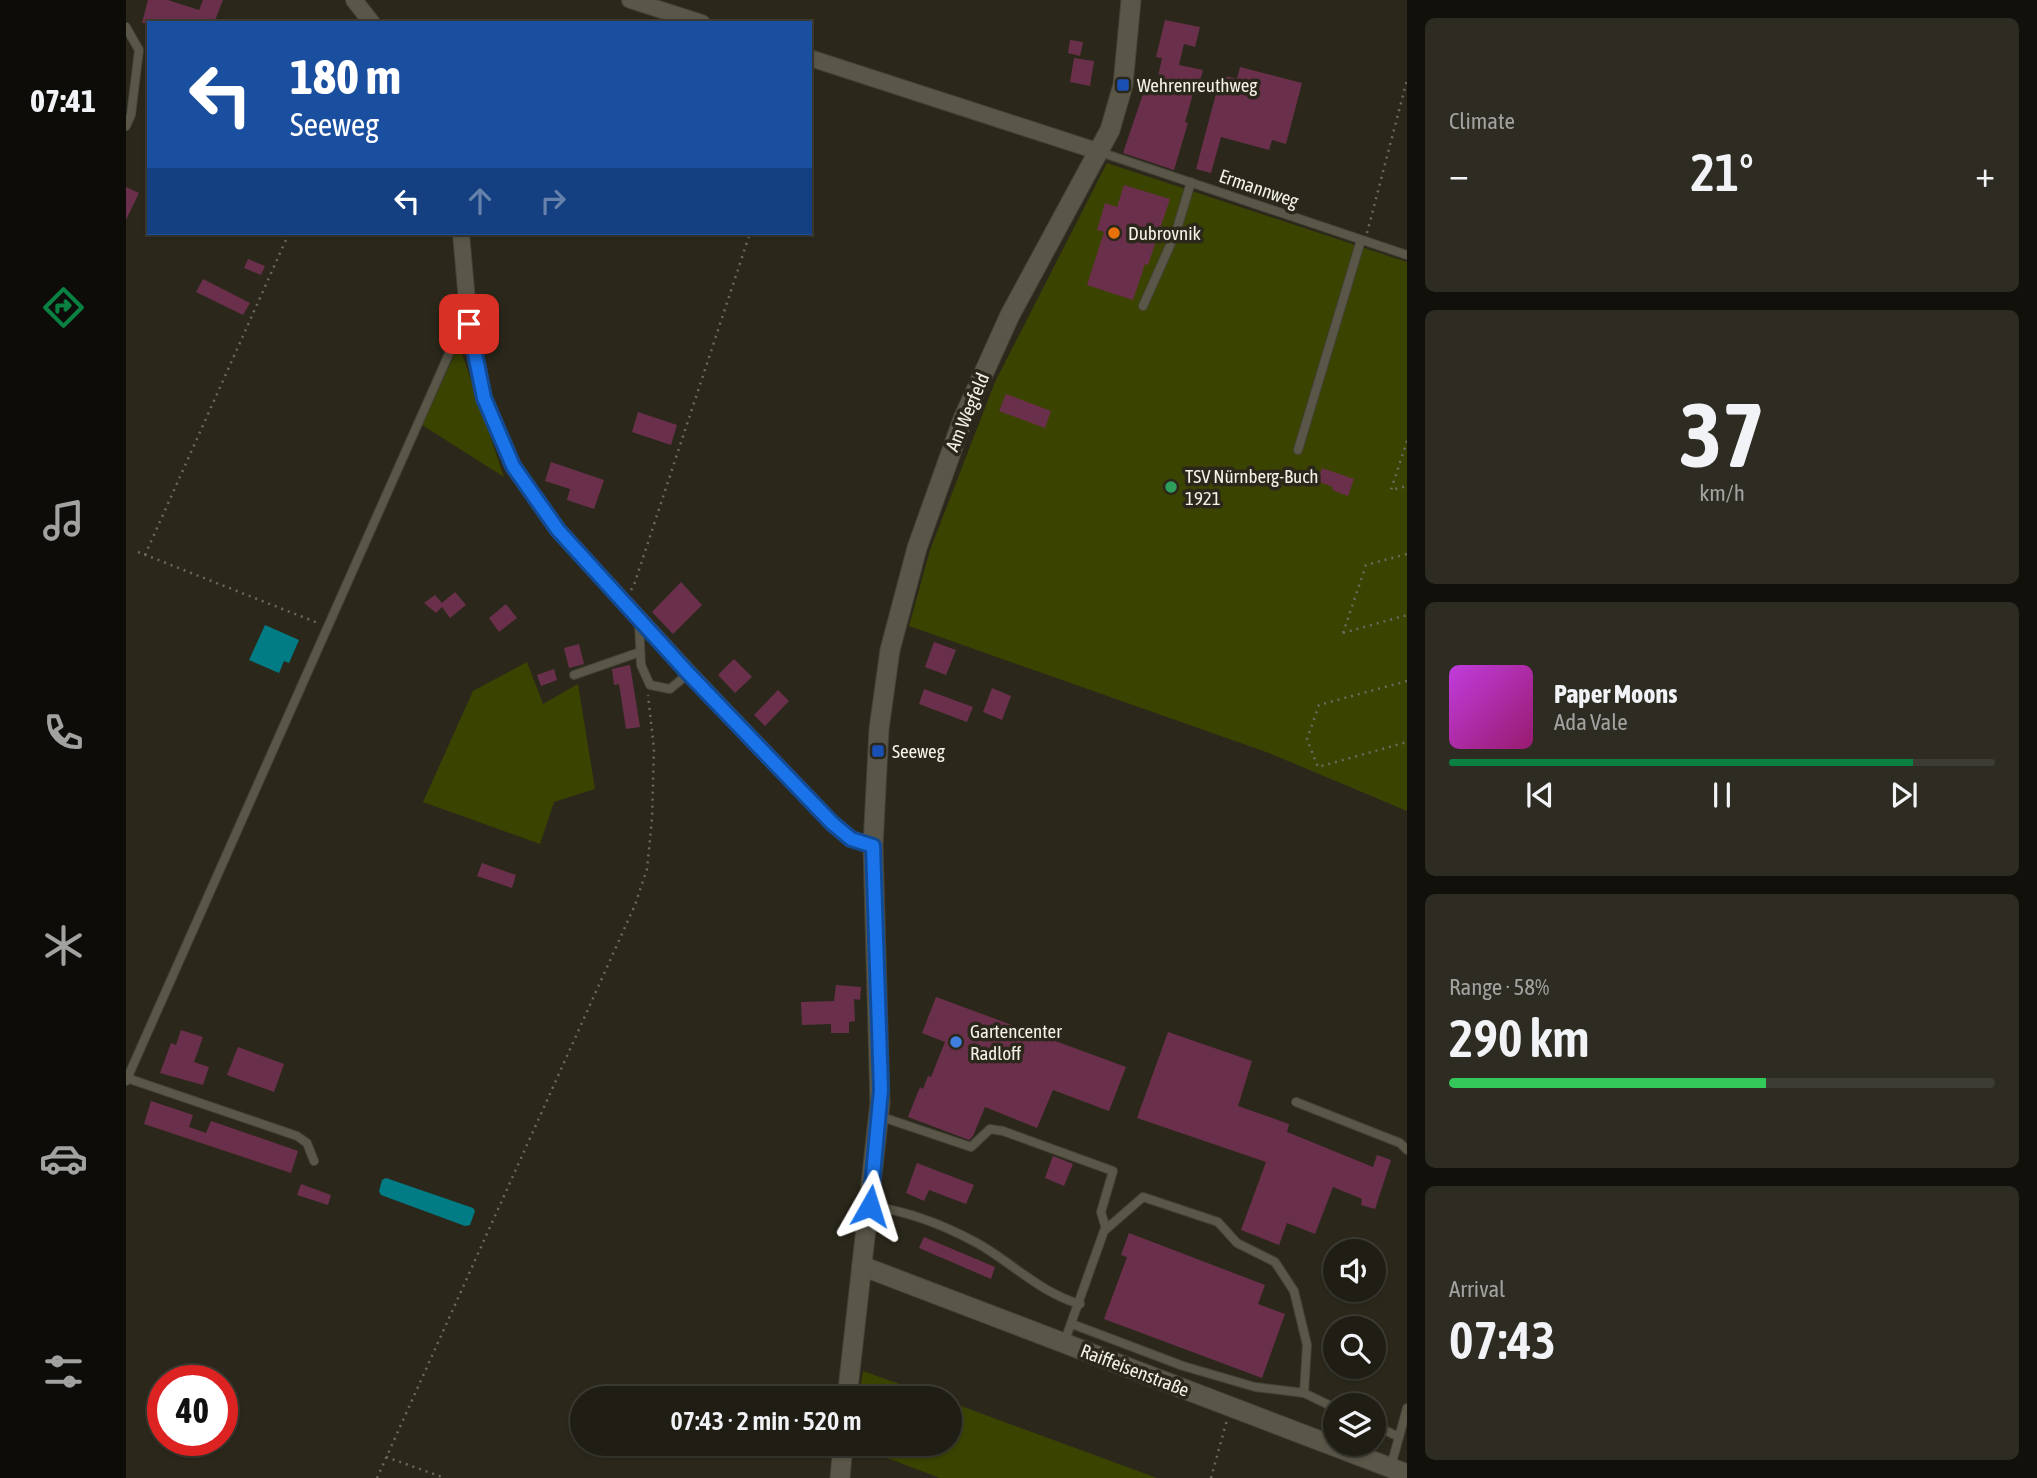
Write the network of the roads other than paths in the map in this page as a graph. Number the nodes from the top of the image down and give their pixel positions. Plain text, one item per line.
1 (354, 0) edge
2 (630, 0) edge
3 (1131, 0) edge
4 (370, 21) edge
5 (696, 21) edge
6 (126, 27) edge
7 (812, 59) edge
8 (126, 126) edge
9 (1100, 152) junction
10 (1191, 182) junction
11 (461, 235) edge
12 (1363, 240) junction
13 (1407, 255) edge
14 (1143, 306) dead end
15 (469, 324) junction
16 (1298, 450) dead end
17 (639, 620) junction
18 (640, 652) junction
19 (688, 673) junction
20 (574, 675) dead end
21 (873, 846) junction
22 (127, 1079) edge
23 (1296, 1102) dead end
24 (879, 1116) junction
25 (1407, 1150) edge
26 (314, 1161) dead end
27 (870, 1206) junction
28 (1107, 1229) junction
29 (862, 1266) junction
30 (1080, 1304) junction
31 (1072, 1324) junction
32 (1065, 1343) junction
33 (848, 1386) edge
34 (1304, 1394) junction
35 (1323, 1403) edge
36 (1407, 1408) edge
37 (1386, 1431) edge
38 (1399, 1437) junction
39 (842, 1456) edge
40 (1399, 1471) edge
41 (840, 1478) edge

1 - 4 street
2 - 5 street
3 - 9 street, Am Wegfeld
6 - 8 lane
7 - 9 street
9 - 10 lane, Ermannweg
9 - 21 street, Am Wegfeld
10 - 12 lane, Ermannweg
10 - 14 lane
11 - 15 street
12 - 13 lane, Ermannweg
12 - 16 lane
15 - 17 street
15 - 22 lane
17 - 18 lane
17 - 19 street
18 - 19 lane
18 - 20 lane
19 - 21 street
21 - 24 street, Am Wegfeld
22 - 26 lane
23 - 25 lane
24 - 27 street, Am Wegfeld
24 - 28 lane
27 - 29 street, Am Wegfeld
27 - 30 lane
28 - 30 lane
28 - 34 lane
29 - 32 street, Raiffeisenstraße
29 - 33 street, Am Wegfeld
30 - 31 lane
31 - 32 lane
31 - 34 lane
32 - 40 street, Raiffeisenstraße
34 - 35 lane
36 - 38 lane
37 - 38 lane
38 - 40 lane
39 - 41 street

